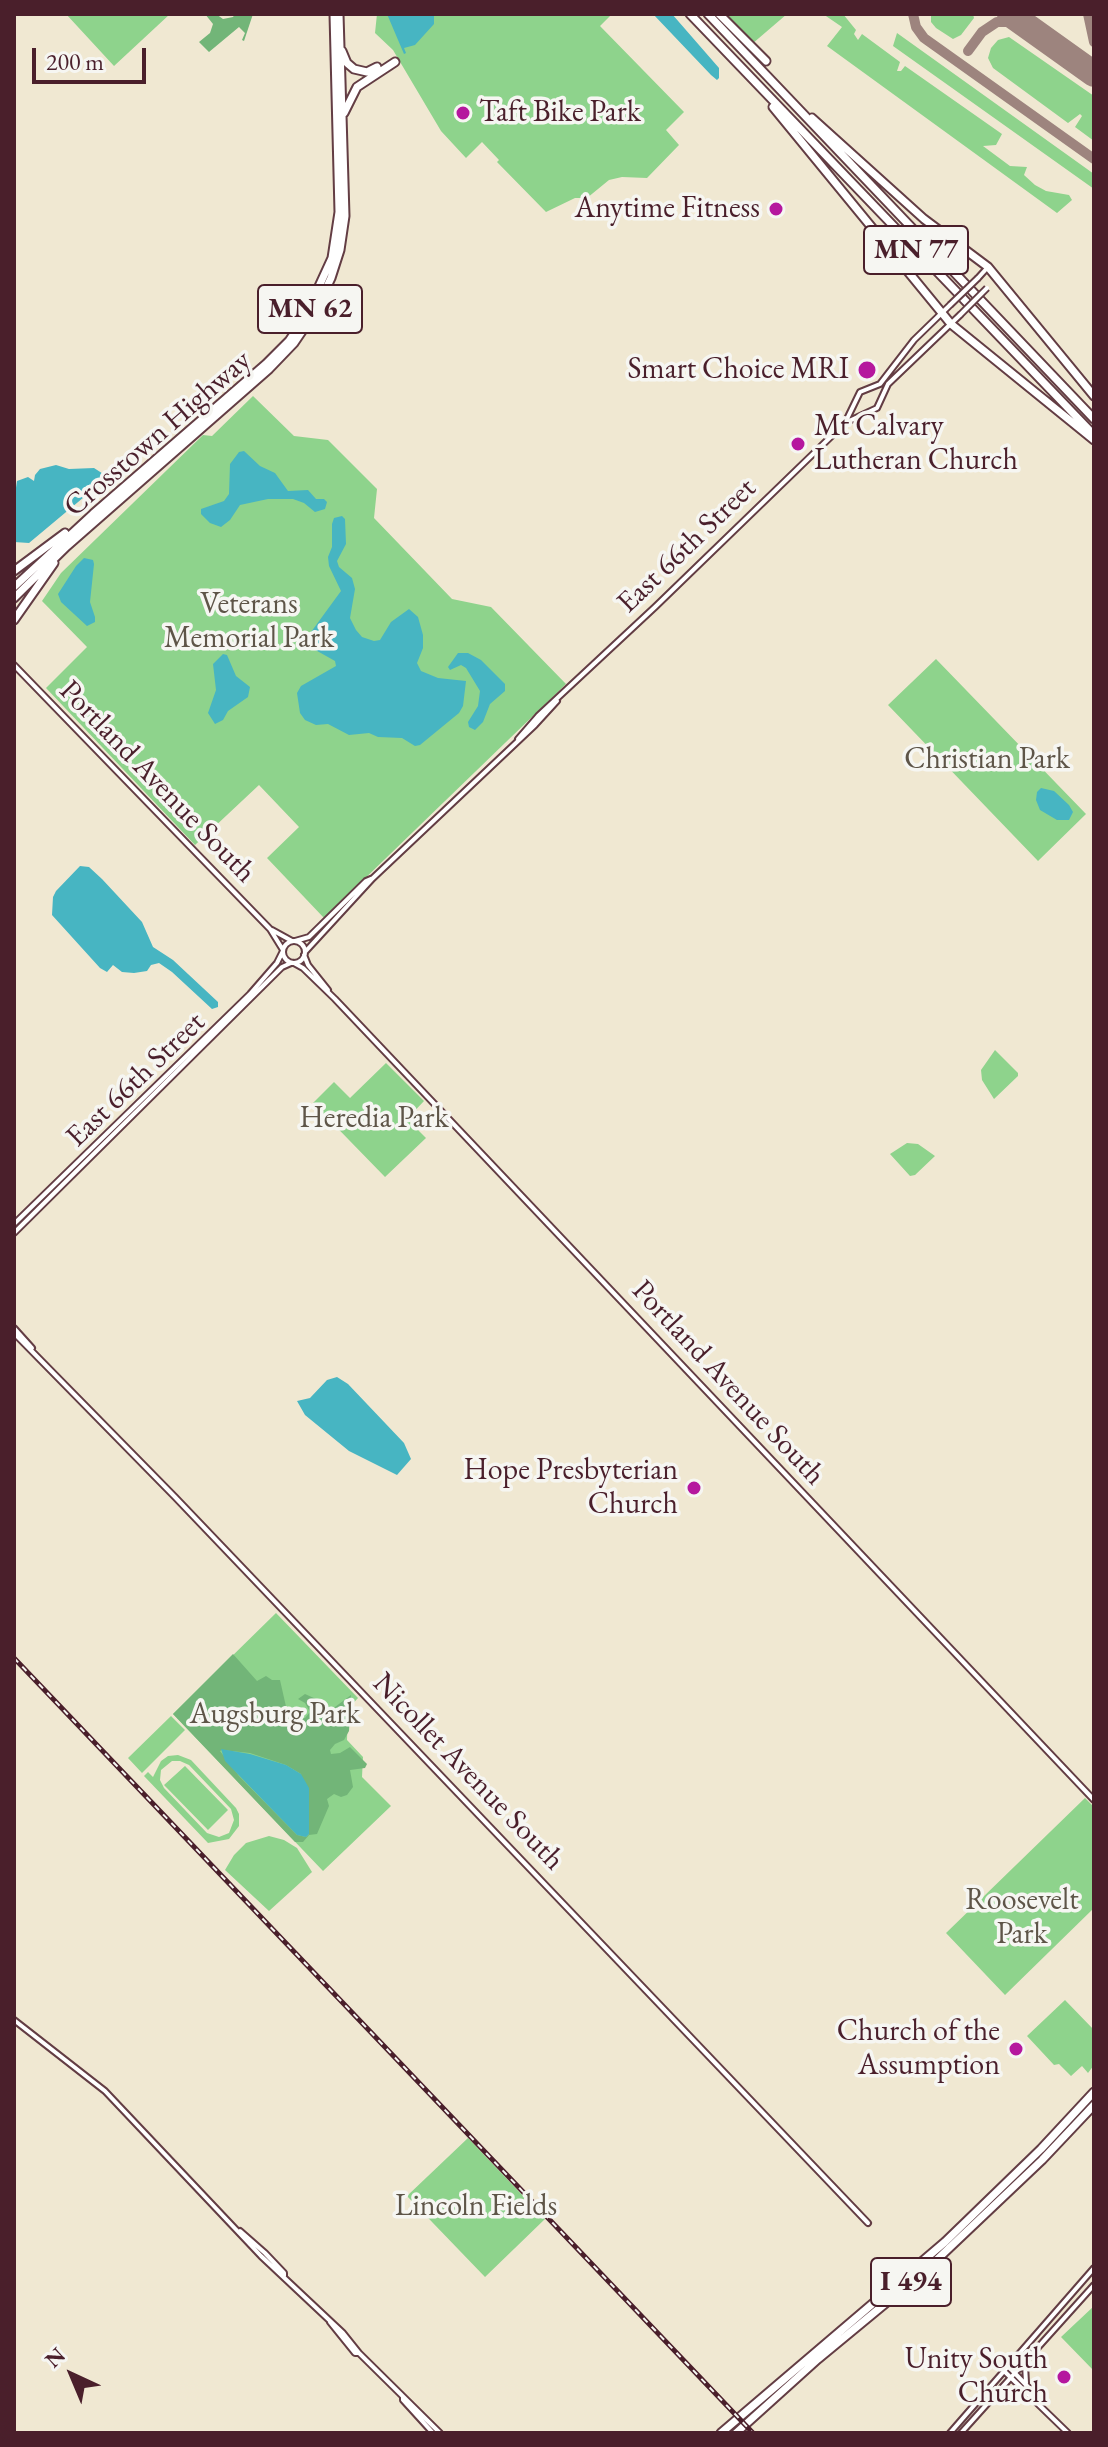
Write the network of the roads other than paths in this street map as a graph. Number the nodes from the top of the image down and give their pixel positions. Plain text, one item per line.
1 (337, 14) edge
2 (690, 14) edge
3 (708, 14) edge
4 (719, 14) edge
5 (340, 44) junction
6 (748, 57) junction
7 (766, 61) dead end
8 (738, 65) junction
9 (342, 127) junction
10 (988, 267) junction
11 (998, 278) junction
12 (941, 313) junction
13 (951, 324) junction
14 (870, 389) junction
15 (1094, 396) edge
16 (880, 399) junction
17 (857, 400) junction
18 (865, 411) junction
19 (1094, 419) edge
20 (845, 423) junction
21 (1094, 438) edge
22 (93, 514) junction
23 (67, 546) junction
24 (14, 571) edge
25 (14, 587) edge
26 (14, 598) edge
27 (14, 620) edge
28 (14, 665) edge
29 (373, 878) junction
30 (270, 929) junction
31 (295, 941) junction
32 (283, 950) junction
33 (305, 954) junction
34 (293, 963) junction
35 (331, 995) junction
36 (14, 1224) edge
37 (14, 1233) edge
38 (14, 1330) edge
39 (1094, 1800) edge
40 (14, 2021) edge
41 (1094, 2092) edge
42 (1094, 2105) edge
43 (868, 2223) dead end
44 (1094, 2268) edge
45 (1094, 2285) edge
46 (1058, 2307) junction
47 (1067, 2315) junction
48 (1025, 2361) junction
49 (1007, 2365) junction
50 (1003, 2370) junction
51 (1015, 2373) junction
52 (1011, 2379) junction
53 (1027, 2385) junction
54 (1029, 2394) junction
55 (403, 2397) junction
56 (958, 2423) junction
57 (963, 2431) edge
58 (433, 2433) edge
59 (440, 2433) edge
60 (721, 2433) edge
61 (736, 2433) edge
62 (950, 2433) edge
63 (1068, 2433) edge

1 - 5 highway, Crosstown Highway / MN 62
1 - 22 highway, Crosstown Highway / MN 62
2 - 8 highway, MN 77
3 - 6 highway, MN 77
4 - 7 highway
5 - 9 highway, Crosstown Highway / MN 62
5 - 9 highway
6 - 10 highway
6 - 19 highway, MN 77
8 - 12 highway
8 - 21 highway, MN 77
9 - 23 highway, Crosstown Highway / MN 62
10 - 11 highway
10 - 12 main road, bridge
11 - 13 main road, bridge
11 - 15 highway
12 - 13 highway
12 - 14 main road
13 - 16 main road
13 - 21 highway
14 - 16 main road
14 - 17 main road
16 - 18 main road
17 - 18 main road
17 - 20 main road, East 66th Street
18 - 20 main road, East 66th Street
20 - 29 main road, East 66th Street
22 - 24 highway
22 - 25 highway, Crosstown Highway / MN 62
23 - 26 highway, Crosstown Highway / MN 62
23 - 27 highway
28 - 30 main road, Portland Avenue South
29 - 31 main road, East 66th Street
29 - 33 main road, East 66th Street
30 - 31 main road, Portland Avenue South
30 - 32 main road, Portland Avenue South
31 - 32 main road
31 - 33 main road
32 - 34 main road
32 - 36 main road, East 66th Street
33 - 34 main road
33 - 35 main road, Portland Avenue South
34 - 35 main road, Portland Avenue South
34 - 37 main road, East 66th Street
35 - 39 main road, Portland Avenue South
38 - 43 main road, Nicollet Avenue South
40 - 55 main road
41 - 60 highway, I 494
42 - 61 highway, I 494
44 - 46 main road
45 - 47 main road
46 - 47 main road
46 - 49 main road
47 - 48 main road
48 - 51 main road
48 - 53 main road
49 - 50 main road
49 - 51 main road
50 - 52 main road
50 - 56 main road
51 - 52 main road
51 - 53 main road
52 - 54 main road
52 - 57 main road
53 - 54 main road
54 - 63 main road
55 - 58 main road
55 - 59 main road
56 - 57 main road
56 - 62 main road

